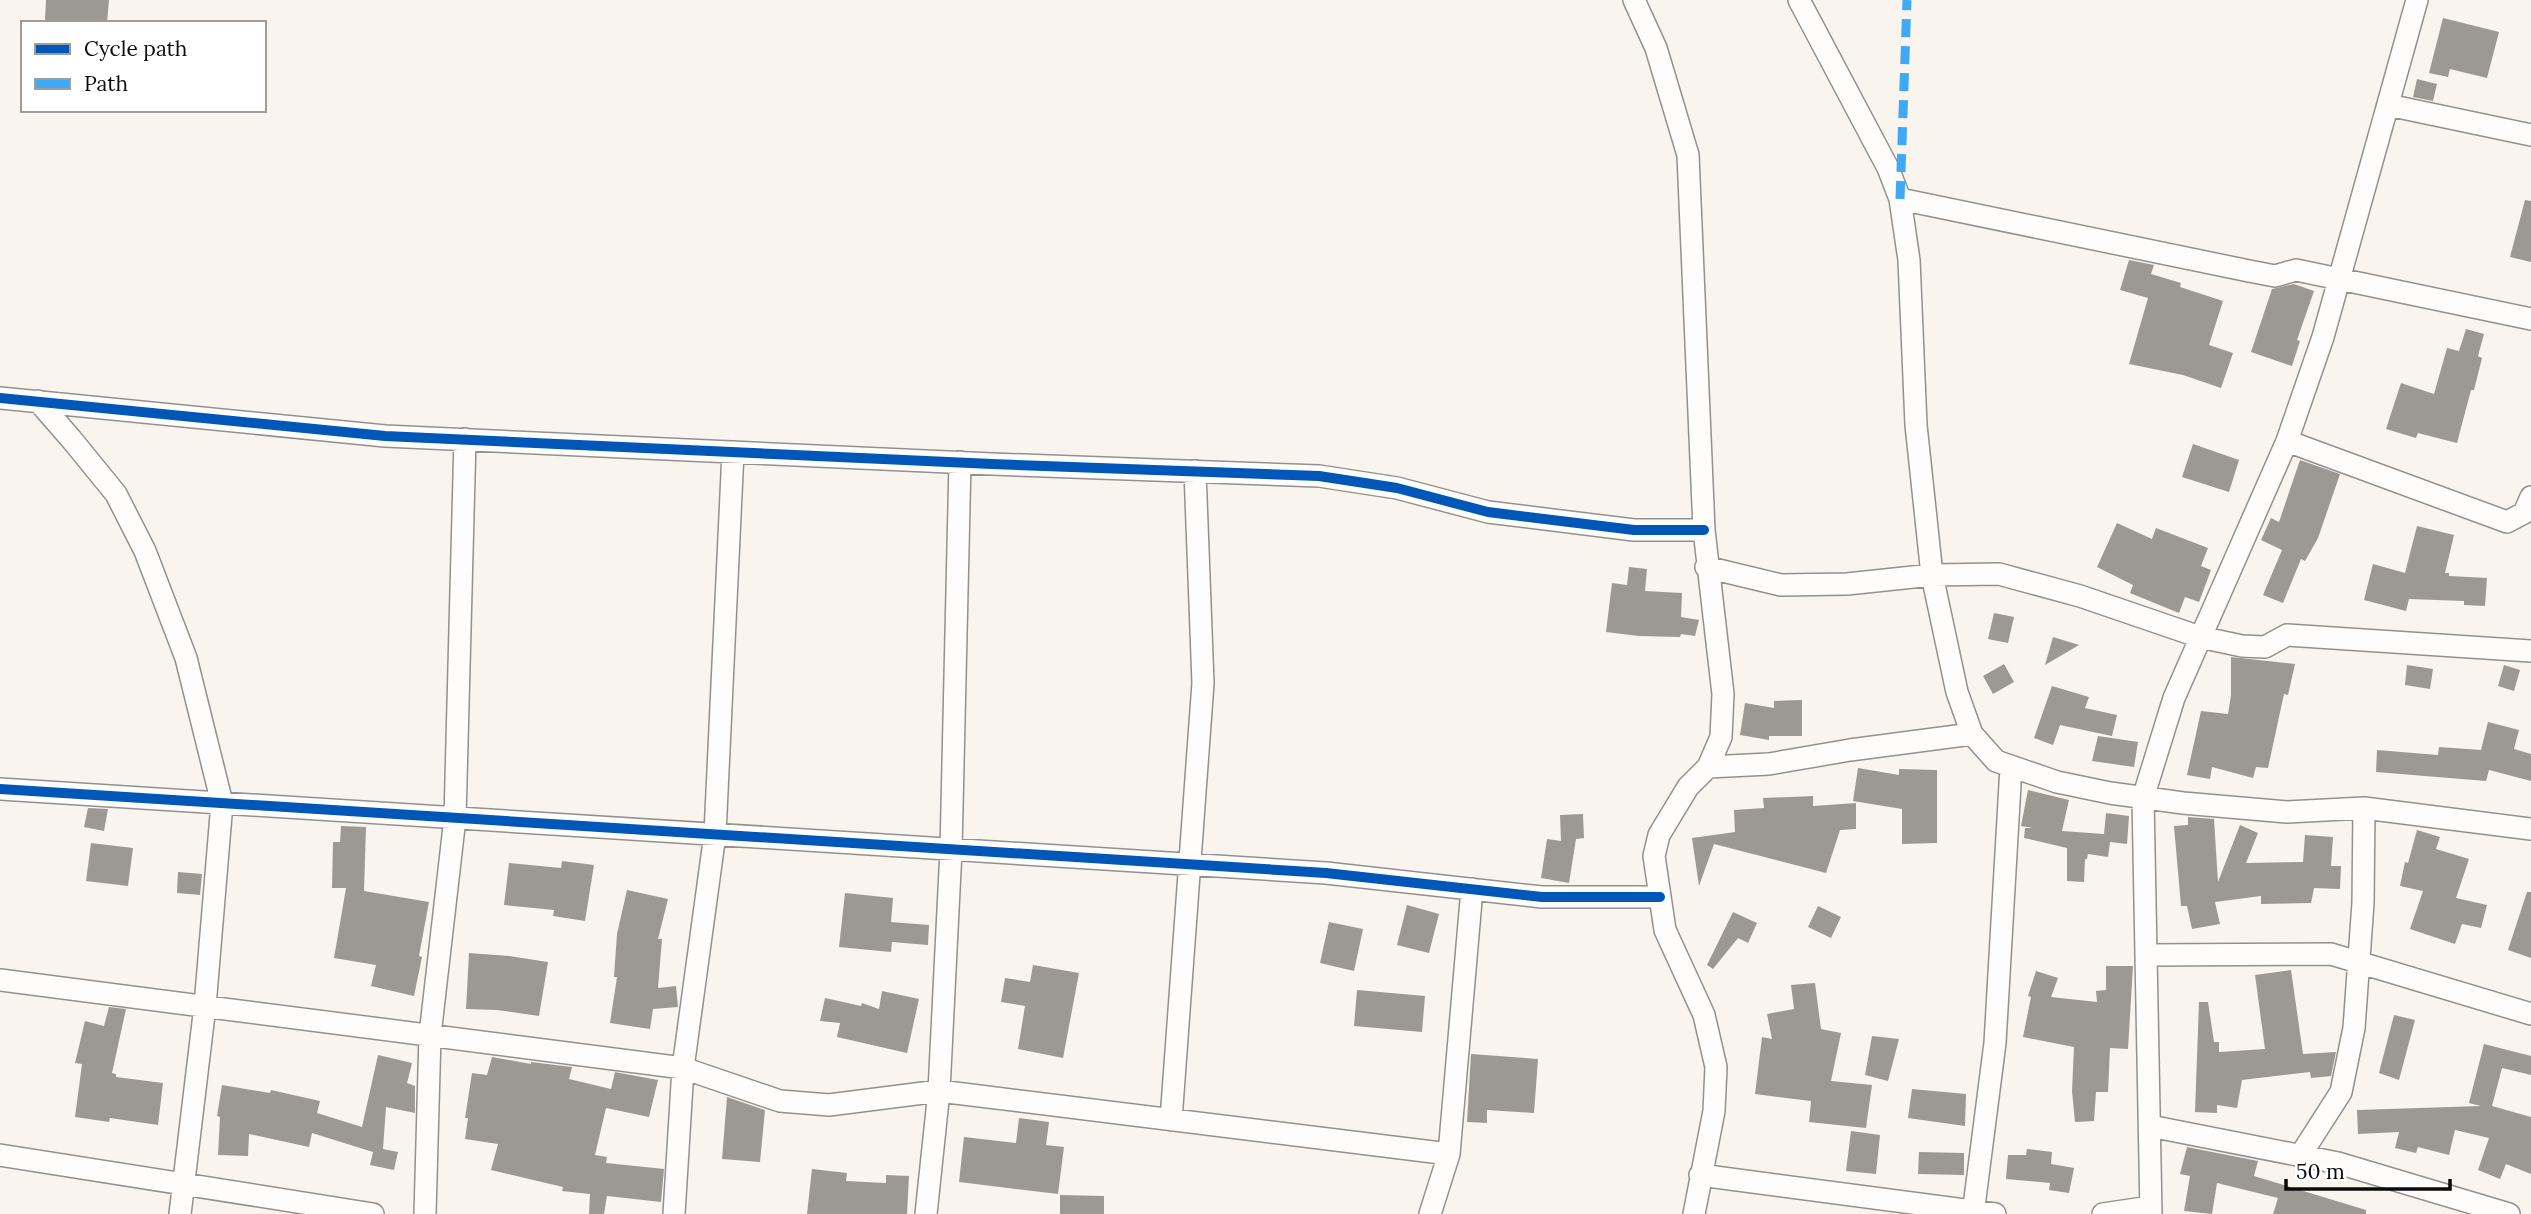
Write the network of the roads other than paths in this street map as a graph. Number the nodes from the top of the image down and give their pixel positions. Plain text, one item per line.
1 (1634, 0) edge
2 (1799, 0) edge
3 (2417, 0) edge
4 (2388, 106) junction
5 (2531, 135) edge
6 (1900, 199) junction
7 (2339, 279) junction
8 (2531, 319) edge
9 (0, 398) edge
10 (38, 401) junction
11 (465, 439) junction
12 (2287, 441) junction
13 (733, 452) junction
14 (960, 462) junction
15 (1195, 471) junction
16 (2531, 497) edge
17 (1704, 530) junction
18 (1706, 567) junction
19 (1932, 575) junction
20 (2200, 637) junction
21 (2531, 651) edge
22 (1972, 734) junction
23 (2011, 766) junction
24 (1708, 767) junction
25 (0, 789) edge
26 (2143, 798) junction
27 (222, 803) junction
28 (2364, 808) junction
29 (455, 818) junction
30 (2531, 829) edge
31 (715, 834) junction
32 (951, 850) junction
33 (1191, 866) junction
34 (1472, 889) junction
35 (1660, 897) junction
36 (2147, 955) junction
37 (2360, 964) junction
38 (0, 980) edge
39 (205, 1006) junction
40 (2531, 1014) edge
41 (430, 1035) junction
42 (683, 1068) junction
43 (939, 1091) junction
44 (1171, 1120) junction
45 (2150, 1126) junction
46 (1449, 1154) junction
47 (0, 1156) edge
48 (2300, 1156) junction
49 (1700, 1175) junction
50 (184, 1184) junction
51 (2463, 1208) edge
52 (2150, 1211) edge
53 (1973, 1213) edge
54 (180, 1214) edge
55 (373, 1214) edge
56 (425, 1214) edge
57 (674, 1214) edge
58 (926, 1214) edge
59 (1430, 1214) edge
60 (1695, 1214) edge
61 (1996, 1214) edge
62 (2103, 1214) edge
63 (2509, 1214) edge

1 - 17 street
2 - 6 street
3 - 4 street
4 - 5 street
4 - 7 street
6 - 7 street
6 - 19 street
7 - 8 street
7 - 12 street
9 - 10 street
10 - 11 street
10 - 27 street
11 - 13 street
11 - 29 street
12 - 16 street
12 - 20 street
13 - 14 street
13 - 31 street
14 - 15 street
14 - 32 street
15 - 17 street
15 - 33 street
17 - 18 street
18 - 19 street
18 - 24 street
19 - 20 street
19 - 22 street
20 - 21 street
20 - 26 street
22 - 23 street
22 - 24 street
23 - 26 street
23 - 53 street
24 - 35 street
25 - 27 street
26 - 28 street
26 - 36 street
27 - 29 street
27 - 39 street
28 - 30 street
28 - 37 street
29 - 31 street
29 - 41 street
31 - 32 street
31 - 42 street
32 - 33 street
32 - 43 street
33 - 34 street
33 - 44 street
34 - 35 street
34 - 46 street
35 - 49 street
36 - 37 street
36 - 45 street
37 - 40 street
37 - 48 street
38 - 39 street
39 - 41 street
39 - 50 street
41 - 42 street
41 - 56 street
42 - 43 street
42 - 57 street
43 - 44 street
43 - 58 street
44 - 46 street
45 - 48 street
45 - 52 street
46 - 59 street
47 - 50 street
48 - 51 street
49 - 53 street
49 - 60 street
50 - 54 street
50 - 55 street
51 - 63 street
52 - 62 street
53 - 61 street

